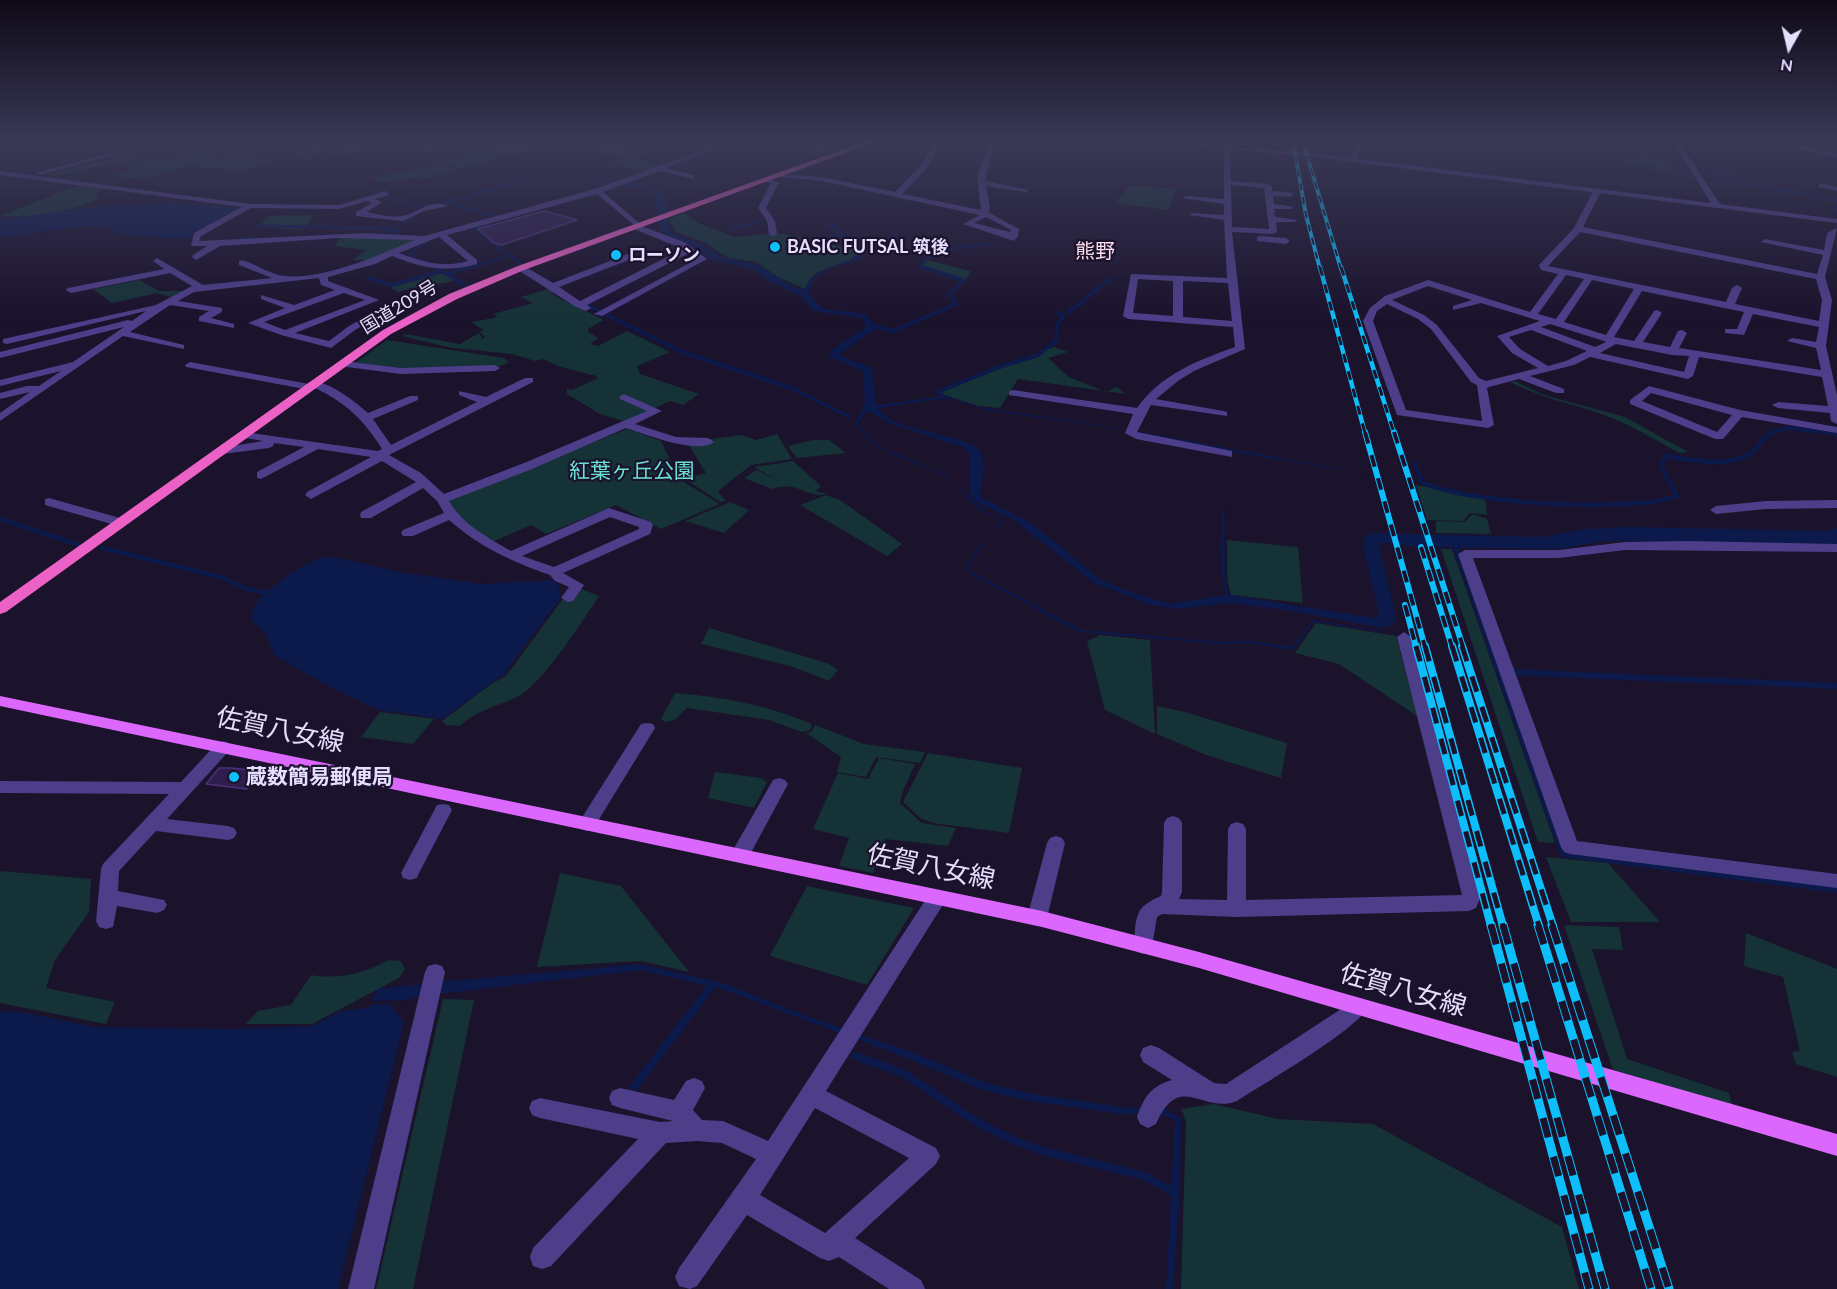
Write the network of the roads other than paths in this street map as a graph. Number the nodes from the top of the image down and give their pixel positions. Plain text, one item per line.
1 (223, 202) edge
2 (354, 202) edge
3 (378, 202) edge
4 (557, 202) edge
5 (611, 202) edge
6 (704, 202) edge
7 (765, 202) edge
8 (932, 202) edge
9 (985, 202) edge
10 (1228, 202) edge
11 (1271, 202) edge
12 (1591, 202) edge
13 (1664, 202) edge
14 (1715, 202) edge
15 (250, 206) junction
16 (444, 206) dead end
17 (1271, 206) junction
18 (1717, 206) junction
19 (1290, 207) dead end
20 (984, 214) junction
21 (1193, 214) dead end
22 (1228, 218) junction
23 (1272, 219) junction
24 (1294, 220) dead end
25 (1837, 221) edge
26 (638, 226) junction
27 (1578, 229) junction
28 (1837, 230) edge
29 (1228, 232) junction
30 (1273, 232) junction
31 (441, 234) junction
32 (773, 234) dead end
33 (1296, 234) dead end
34 (425, 238) junction
35 (314, 239) junction
36 (279, 241) junction
37 (1286, 241) dead end
38 (1765, 242) dead end
39 (217, 244) junction
40 (309, 249) dead end
41 (690, 249) junction
42 (271, 251) dead end
43 (392, 253) junction
44 (1828, 253) junction
45 (196, 256) dead end
46 (631, 259) dead end
47 (157, 261) dead end
48 (1745, 262) junction
49 (242, 263) dead end
50 (521, 268) junction
51 (171, 270) junction
52 (294, 270) dead end
53 (1563, 273) junction
54 (323, 275) junction
55 (1740, 275) dead end
56 (1820, 277) junction
57 (282, 278) junction
58 (1178, 278) junction
59 (1589, 278) junction
60 (1233, 281) junction
61 (552, 287) junction
62 (201, 288) junction
63 (1639, 288) junction
64 (1737, 288) dead end
65 (71, 290) dead end
66 (344, 290) junction
67 (264, 297) dead end
68 (1483, 299) junction
69 (374, 300) junction
70 (1386, 300) junction
71 (168, 303) junction
72 (579, 305) junction
73 (1729, 306) junction
74 (294, 308) junction
75 (1456, 308) dead end
76 (1750, 310) junction
77 (1657, 313) dead end
78 (1825, 313) junction
79 (1533, 314) junction
80 (1837, 316) edge
81 (1178, 320) junction
82 (140, 321) junction
83 (1556, 321) junction
84 (1238, 324) junction
85 (1823, 325) junction
86 (231, 326) dead end
87 (1530, 326) junction
88 (1728, 330) dead end
89 (122, 333) junction
90 (285, 333) junction
91 (1682, 333) dead end
92 (1612, 340) junction
93 (1792, 340) dead end
94 (7, 341) dead end
95 (1837, 341) edge
96 (1821, 342) junction
97 (1641, 346) junction
98 (180, 347) dead end
99 (1593, 352) junction
100 (1672, 352) junction
101 (0, 355) edge
102 (1694, 356) junction
103 (1823, 361) junction
104 (80, 363) junction
105 (343, 364) junction
106 (1837, 364) edge
107 (190, 365) dead end
108 (495, 368) dead end
109 (1548, 370) junction
110 (1826, 374) junction
111 (1521, 377) junction
112 (529, 380) dead end
113 (0, 382) edge
114 (312, 385) junction
115 (1485, 385) junction
116 (1833, 388) edge
117 (42, 389) junction
118 (1560, 391) dead end
119 (464, 393) dead end
120 (1013, 393) dead end
121 (0, 396) edge
122 (624, 397) dead end
123 (414, 398) dead end
124 (486, 401) junction
125 (1148, 401) junction
126 (1778, 405) dead end
127 (1139, 412) junction
128 (1739, 413) junction
129 (1223, 414) dead end
130 (1835, 416) edge
131 (0, 418) edge
132 (366, 418) junction
133 (627, 425) junction
134 (1837, 430) edge
135 (244, 435) junction
136 (291, 441) junction
137 (708, 442) dead end
138 (318, 445) junction
139 (219, 452) junction
140 (384, 454) junction
141 (1228, 454) dead end
142 (261, 475) dead end
143 (424, 482) junction
144 (311, 495) dead end
145 (442, 499) junction
146 (49, 502) dead end
147 (1837, 504) edge
148 (1716, 510) dead end
149 (366, 515) dead end
150 (451, 515) junction
151 (122, 523) junction
152 (408, 533) dead end
153 (1837, 548) edge
154 (510, 556) junction
155 (555, 572) junction
156 (568, 598) dead end
157 (0, 609) edge
158 (1404, 637) dead end
159 (0, 701) edge
160 (647, 728) dead end
161 (223, 747) junction
162 (779, 784) dead end
163 (0, 786) edge
164 (186, 788) junction
165 (443, 810) dead end
166 (152, 824) junction
167 (587, 824) junction
168 (1173, 824) dead end
169 (1237, 829) dead end
170 (228, 833) dead end
171 (1056, 843) dead end
172 (740, 855) junction
173 (410, 873) dead end
174 (1837, 881) edge
175 (110, 897) junction
176 (937, 898) junction
177 (157, 905) dead end
178 (1158, 906) junction
179 (1237, 909) junction
180 (1037, 918) junction
181 (106, 921) dead end
182 (1144, 946) junction
183 (435, 972) dead end
184 (1358, 1007) junction
185 (1151, 1055) dead end
186 (1199, 1086) junction
187 (694, 1088) dead end
188 (812, 1095) junction
189 (620, 1098) dead end
190 (540, 1108) dead end
191 (679, 1112) junction
192 (1148, 1117) dead end
193 (696, 1130) junction
194 (660, 1133) junction
195 (1837, 1145) edge
196 (772, 1154) junction
197 (744, 1199) junction
198 (835, 1240) junction
199 (542, 1257) dead end
200 (688, 1277) dead end
201 (361, 1289) edge
202 (912, 1289) edge

1 - 15 street
2 - 15 street
3 - 16 street
4 - 31 street
5 - 26 street
6 - 26 highway, 国道209号
7 - 32 street
8 - 20 street
9 - 20 street
10 - 22 street
11 - 17 street
12 - 27 street
13 - 18 street
14 - 18 street
15 - 39 street
17 - 19 street
17 - 23 street
18 - 25 street
20 - 20 street
21 - 22 street
22 - 29 street
23 - 24 street
23 - 30 street
26 - 41 street
26 - 50 highway, 国道209号
27 - 48 street
27 - 53 street
28 - 44 street
29 - 30 street
29 - 37 street
29 - 60 street
30 - 33 street
31 - 34 street
31 - 43 street
34 - 35 street
34 - 43 street
35 - 36 street
35 - 40 street
36 - 39 street
36 - 42 street
38 - 44 street
39 - 45 street
41 - 72 street
41 - 72 street
43 - 54 street
44 - 56 street
46 - 61 street
47 - 51 street
48 - 55 street
48 - 56 street
49 - 57 street
50 - 61 street
50 - 105 highway, 国道209号
51 - 62 street
51 - 65 street
52 - 57 street
53 - 59 street
53 - 79 street
54 - 57 street
54 - 66 street
56 - 78 street
57 - 62 street
58 - 60 street
58 - 81 street
58 - 81 street
59 - 63 street
59 - 83 street
60 - 84 street
61 - 72 street
62 - 71 street
63 - 73 street
63 - 92 street
64 - 73 street
66 - 69 street
66 - 74 street
67 - 74 street
68 - 70 street
68 - 75 street
68 - 79 street
69 - 90 street
69 - 90 street
70 - 115 street
70 - 115 street
71 - 82 street
71 - 86 street
71 - 94 street
73 - 76 street
74 - 90 street
76 - 85 street
76 - 88 street
77 - 97 street
78 - 80 street
78 - 85 street
79 - 83 street
81 - 84 street
82 - 89 street
82 - 101 street
83 - 87 street
83 - 92 street
84 - 125 street
85 - 96 street
87 - 99 street
87 - 109 street
89 - 98 street
89 - 104 street
91 - 100 street
92 - 97 street
92 - 99 street
93 - 96 street
95 - 96 street
96 - 103 street
97 - 100 street
99 - 102 street
99 - 109 street
100 - 102 street
102 - 110 street
103 - 106 street
103 - 110 street
104 - 113 street
104 - 117 street
105 - 108 street
105 - 114 highway, 国道209号
107 - 114 street
109 - 111 street
110 - 116 street
111 - 115 street
111 - 118 street
112 - 124 street
114 - 132 street
114 - 135 highway, 国道209号
116 - 130 street
117 - 121 street
117 - 131 street
119 - 124 street
120 - 127 street
122 - 133 street
123 - 132 street
124 - 140 street
125 - 127 street
125 - 129 street
126 - 130 street
127 - 141 street
128 - 128 street
128 - 134 street
132 - 140 street
133 - 137 street
133 - 145 street
135 - 136 street
135 - 139 highway, 国道209号
136 - 138 street
136 - 139 street
138 - 140 street
138 - 142 street
139 - 151 highway, 国道209号
140 - 143 street
140 - 144 street
143 - 145 street
143 - 149 street
145 - 150 street
146 - 151 street
147 - 148 street
150 - 152 street
150 - 154 street
151 - 157 highway, 国道209号
153 - 174 street
154 - 155 street
154 - 155 street
155 - 156 street
158 - 179 street
159 - 161 main road, 佐賀八女線
160 - 167 street
161 - 164 street
161 - 167 main road, 佐賀八女線
162 - 172 street
163 - 164 street
164 - 166 street
165 - 173 street
166 - 170 street
166 - 175 street
167 - 172 main road, 佐賀八女線
168 - 178 street
169 - 179 street
171 - 180 street
172 - 176 main road, 佐賀八女線
175 - 177 street
175 - 181 street
176 - 180 main road, 佐賀八女線
176 - 188 street
178 - 179 street
178 - 182 street
180 - 182 main road, 佐賀八女線
182 - 184 main road, 佐賀八女線
183 - 201 street
184 - 186 street
184 - 195 main road, 佐賀八女線
185 - 186 street
186 - 192 street
187 - 191 street
188 - 196 street
188 - 198 street
189 - 191 street
190 - 194 street
191 - 193 street
193 - 194 street
193 - 196 street
194 - 199 street
196 - 197 street
197 - 198 street
197 - 200 street
198 - 202 street

